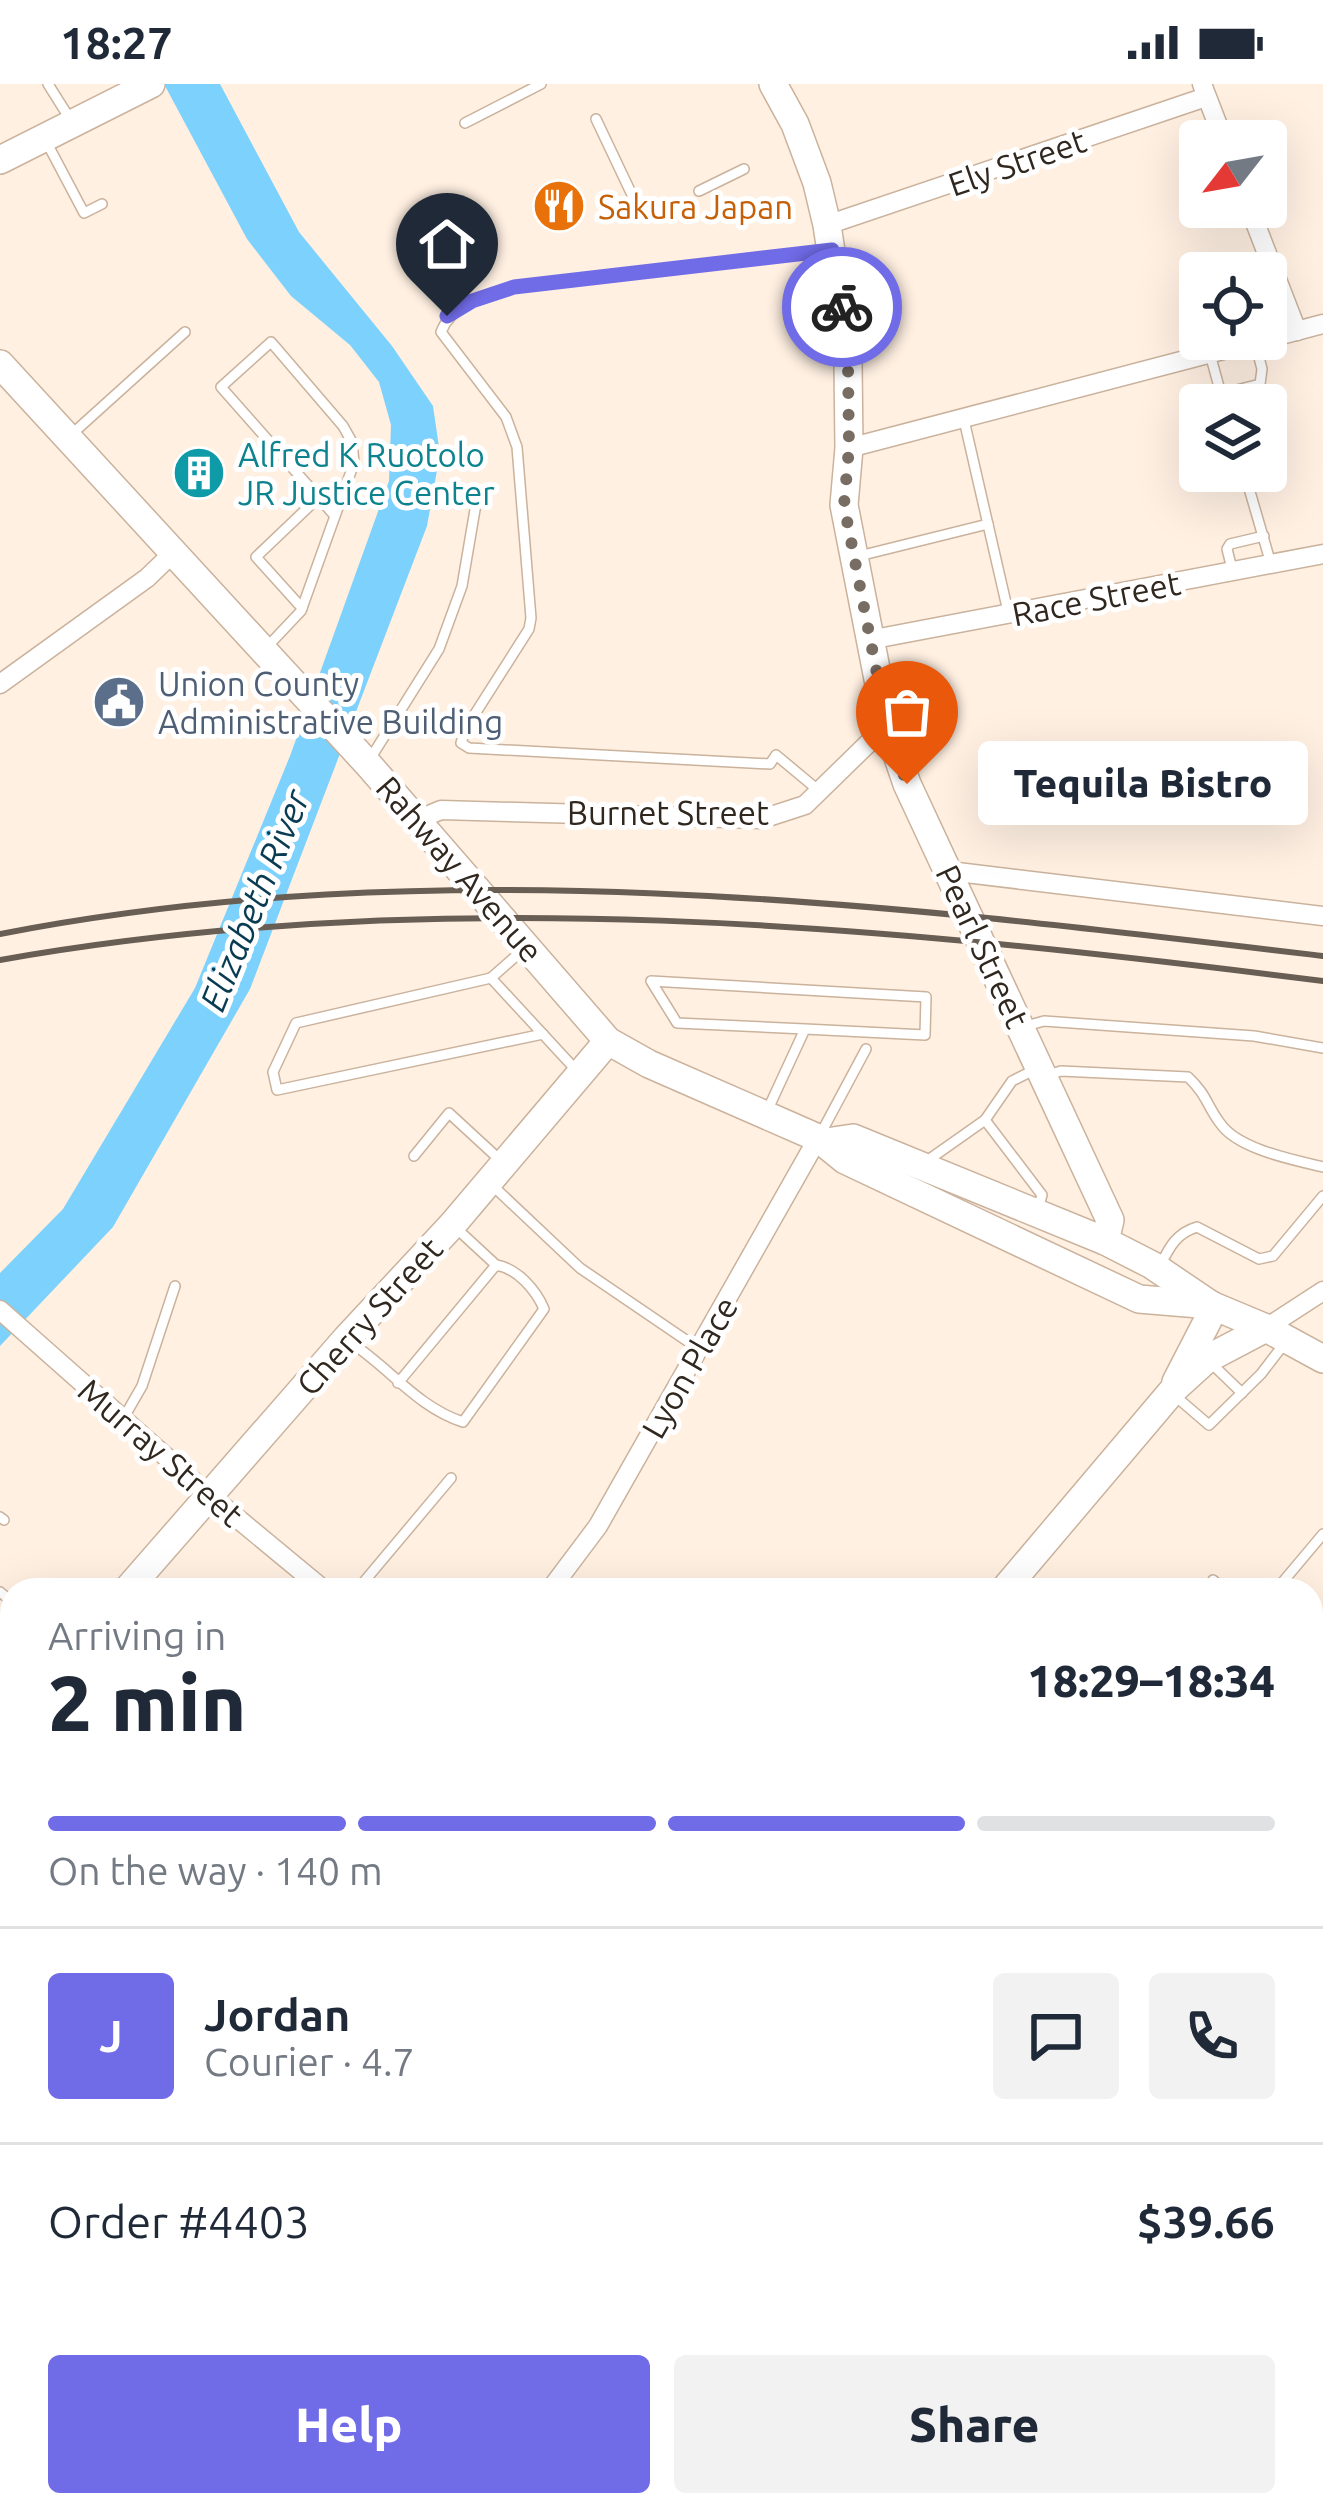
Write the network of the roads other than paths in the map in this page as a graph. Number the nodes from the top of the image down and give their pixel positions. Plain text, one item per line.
1 (48, 84) edge
2 (152, 84) edge
3 (541, 84) edge
4 (773, 84) edge
5 (1204, 90) edge
6 (596, 119) dead end
7 (1216, 120) edge
8 (73, 123) junction
9 (465, 123) dead end
10 (44, 138) junction
11 (0, 160) edge
12 (744, 170) dead end
13 (699, 191) dead end
14 (676, 202) dead end
15 (102, 204) dead end
16 (1257, 228) edge
17 (830, 238) junction
18 (1323, 323) edge
19 (1297, 331) junction
20 (185, 332) dead end
21 (1287, 334) edge
22 (1188, 360) edge
23 (0, 364) edge
24 (964, 420) junction
25 (68, 438) junction
26 (849, 448) junction
27 (478, 492) dead end
28 (1250, 492) edge
29 (319, 497) junction
30 (335, 516) junction
31 (988, 524) junction
32 (1264, 536) junction
33 (173, 553) junction
34 (1323, 554) edge
35 (854, 558) junction
36 (1272, 564) junction
37 (1233, 572) junction
38 (302, 608) junction
39 (1009, 616) junction
40 (869, 640) junction
41 (263, 650) junction
42 (0, 684) edge
43 (887, 725) junction
44 (367, 763) junction
45 (820, 791) junction
46 (417, 820) junction
47 (949, 871) junction
48 (1323, 916) edge
49 (527, 946) junction
50 (491, 978) junction
51 (1021, 1027) junction
52 (806, 1029) junction
53 (543, 1034) junction
54 (608, 1041) junction
55 (1323, 1048) edge
56 (866, 1049) dead end
57 (1041, 1072) junction
58 (580, 1074) junction
59 (766, 1114) junction
60 (985, 1120) junction
61 (822, 1140) junction
62 (414, 1156) dead end
63 (920, 1166) junction
64 (1323, 1167) edge
65 (496, 1173) junction
66 (1323, 1196) edge
67 (1036, 1214) junction
68 (453, 1225) junction
69 (981, 1226) junction
70 (1105, 1241) junction
71 (496, 1265) junction
72 (1158, 1269) junction
73 (175, 1286) dead end
74 (1323, 1292) edge
75 (1211, 1305) junction
76 (0, 1310) edge
77 (1277, 1334) junction
78 (346, 1339) junction
79 (699, 1349) junction
80 (1208, 1359) junction
81 (1323, 1359) edge
82 (398, 1383) junction
83 (1172, 1391) junction
84 (1242, 1393) junction
85 (123, 1419) junction
86 (451, 1478) dead end
87 (208, 1494) junction
88 (1323, 1534) edge
89 (138, 1578) edge
90 (310, 1578) edge
91 (367, 1578) edge
92 (559, 1578) edge
93 (1014, 1578) edge
94 (1286, 1578) edge

1 - 8 lane
2 - 8 main road
3 - 9 lane
4 - 17 main road, Pearl Street
5 - 7 street
5 - 17 street, Ely Street
6 - 14 lane
8 - 10 main road
10 - 11 main road
10 - 15 lane
12 - 13 lane
16 - 19 street
17 - 26 main road, Pearl Street
17 - 45 lane
18 - 19 street
19 - 21 street
20 - 25 lane
22 - 24 street
23 - 25 main road, Rahway Avenue
24 - 26 street
24 - 31 lane
25 - 33 main road, Rahway Avenue
26 - 35 main road, Pearl Street
27 - 44 lane
28 - 32 lane
29 - 30 lane
29 - 30 lane
29 - 38 lane
30 - 38 lane
31 - 35 lane
31 - 39 lane
32 - 36 lane
32 - 37 lane
33 - 41 main road, Rahway Avenue
33 - 42 street
34 - 36 street, Race Street
35 - 40 main road, Pearl Street
36 - 37 street, Race Street
37 - 39 street, Race Street
38 - 41 lane
39 - 40 street, Race Street
40 - 43 main road, Pearl Street
41 - 44 main road, Rahway Avenue
43 - 45 street, Burnet Street
43 - 47 main road, Pearl Street
44 - 46 main road, Rahway Avenue
45 - 46 street, Burnet Street
46 - 49 main road, Rahway Avenue
47 - 48 street
47 - 51 main road, Pearl Street
49 - 50 lane
49 - 54 main road, Rahway Avenue
50 - 53 lane
50 - 53 lane
51 - 55 lane
51 - 57 main road, Pearl Street
52 - 52 lane
52 - 59 lane
53 - 58 lane
54 - 58 main road, Cherry Street
54 - 59 main road, Rahway Avenue
56 - 61 lane
57 - 60 lane
57 - 64 lane
57 - 70 main road, Pearl Street
58 - 65 main road, Cherry Street
59 - 61 main road, Rahway Avenue
60 - 63 lane
60 - 67 lane
61 - 63 main road, Rahway Avenue
61 - 69 main road, Rahway Avenue
61 - 79 street, Lyon Place
62 - 65 lane
63 - 67 main road, Rahway Avenue
65 - 68 main road, Cherry Street
65 - 79 lane
66 - 72 lane
67 - 70 main road, Rahway Avenue
68 - 71 lane
68 - 78 main road, Cherry Street
69 - 70 main road
69 - 75 main road, Rahway Avenue
70 - 72 main road, Rahway Avenue
71 - 82 lane
71 - 82 lane
72 - 75 main road, Rahway Avenue
73 - 85 lane
74 - 77 street
75 - 77 main road, Rahway Avenue
75 - 83 main road
76 - 85 street, Murray Street
77 - 80 main road
77 - 81 main road, Rahway Avenue
77 - 84 lane
78 - 82 lane
78 - 87 main road, Cherry Street
79 - 92 street, Lyon Place
80 - 83 main road
80 - 84 lane
83 - 84 lane
83 - 93 main road
85 - 87 street, Murray Street
86 - 91 lane
87 - 89 main road, Cherry Street
87 - 90 street, Murray Street
88 - 94 lane

